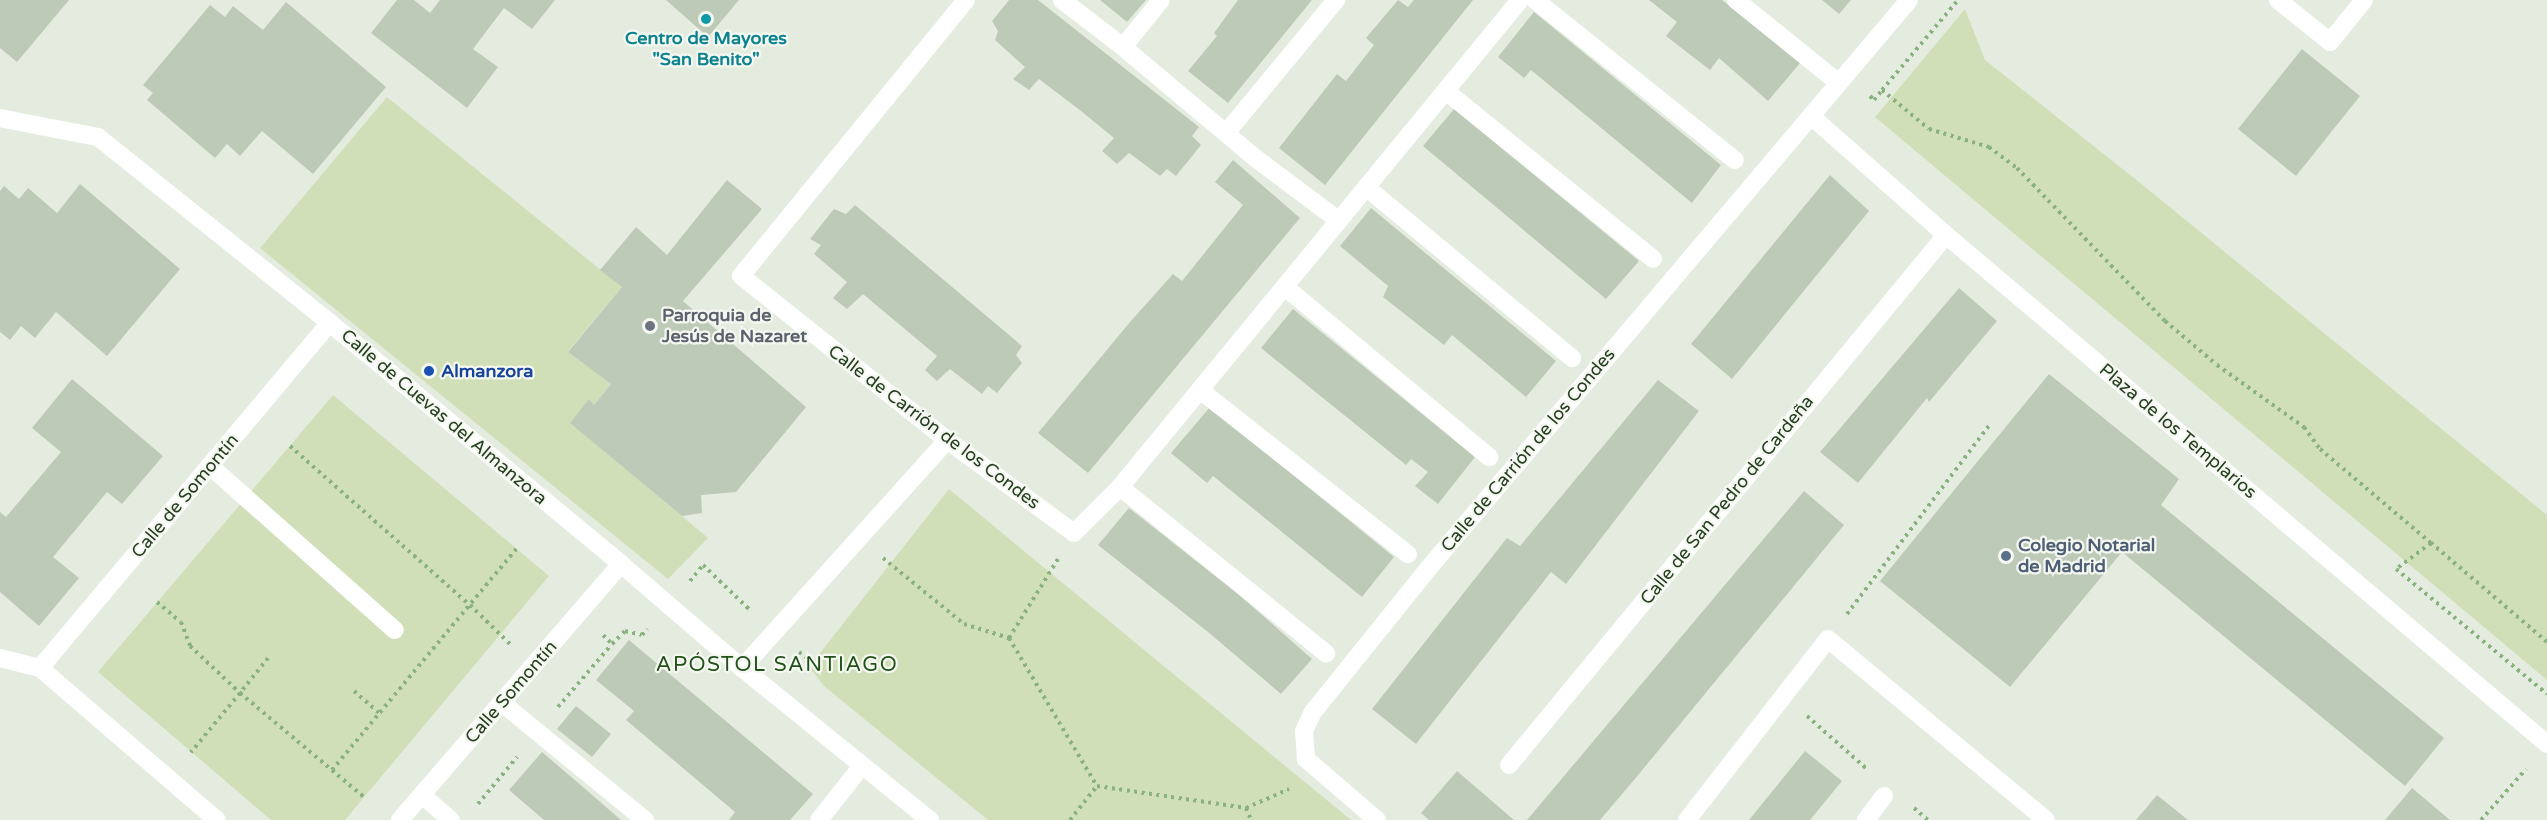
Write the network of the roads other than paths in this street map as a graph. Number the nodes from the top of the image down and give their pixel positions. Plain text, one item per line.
1 (966, 0) edge
2 (1062, 0) edge
3 (1161, 0) edge
4 (1336, 0) edge
5 (1535, 0) edge
6 (1736, 0) edge
7 (1909, 0) edge
8 (2278, 0) edge
9 (2364, 0) edge
10 (1514, 2) edge
11 (1123, 47) junction
12 (1843, 78) junction
13 (1447, 92) junction
14 (1811, 116) junction
15 (0, 118) edge
16 (1226, 133) junction
17 (1735, 160) dead end
18 (1366, 186) junction
19 (1338, 220) junction
20 (1946, 235) junction
21 (1653, 259) dead end
22 (1285, 287) junction
23 (330, 323) junction
24 (1572, 358) dead end
25 (1200, 390) junction
26 (947, 440) junction
27 (1489, 457) dead end
28 (210, 466) junction
29 (1120, 487) junction
30 (1408, 554) dead end
31 (621, 564) junction
32 (395, 630) dead end
33 (1326, 653) dead end
34 (0, 658) edge
35 (40, 668) junction
36 (742, 668) junction
37 (502, 703) junction
38 (2547, 744) edge
39 (1509, 765) dead end
40 (862, 766) junction
41 (422, 795) junction
42 (1884, 796) road end
43 (217, 820) edge
44 (400, 820) edge
45 (451, 820) edge
46 (645, 820) edge
47 (819, 820) edge
48 (930, 820) edge
49 (1377, 820) edge
50 (1687, 820) edge
51 (1866, 820) edge
52 (2046, 820) edge

1 - 26 street, Calle de Carrión de los Condes
2 - 11 street
3 - 11 street
4 - 16 street
5 - 17 street
6 - 12 street
7 - 12 street, Calle de Carrión de los Condes
8 - 9 street
10 - 13 street
11 - 16 street
12 - 14 street, Calle de Carrión de los Condes
13 - 18 street
13 - 21 street
14 - 20 street, Plaza de los Templarios
14 - 49 street, Calle de Carrión de los Condes
15 - 23 street, Calle de Cuevas del Almanzora
16 - 19 street
18 - 19 street
18 - 24 street, Calle de Carrión de los Condes
19 - 22 street
20 - 38 street, Plaza de los Templarios
20 - 39 street, Calle de San Pedro de Cardeña
22 - 25 street
22 - 27 street, Calle de Carrión de los Condes
23 - 28 street, Calle de Somontín
23 - 31 street, Calle de Cuevas del Almanzora
25 - 29 street
25 - 30 street
26 - 29 street, Calle de Carrión de los Condes
26 - 36 street
28 - 32 street
28 - 35 street, Calle de Somontín
29 - 33 street
31 - 36 street, Calle de Cuevas del Almanzora
31 - 37 street, Calle Somontín
34 - 35 street
35 - 43 street
36 - 40 street, Calle de Cuevas del Almanzora
37 - 41 street, Calle Somontín
37 - 46 street
40 - 47 street
40 - 48 street, Calle de Cuevas del Almanzora
41 - 44 street, Calle Somontín
41 - 45 street
42 - 51 street
50 - 52 street

